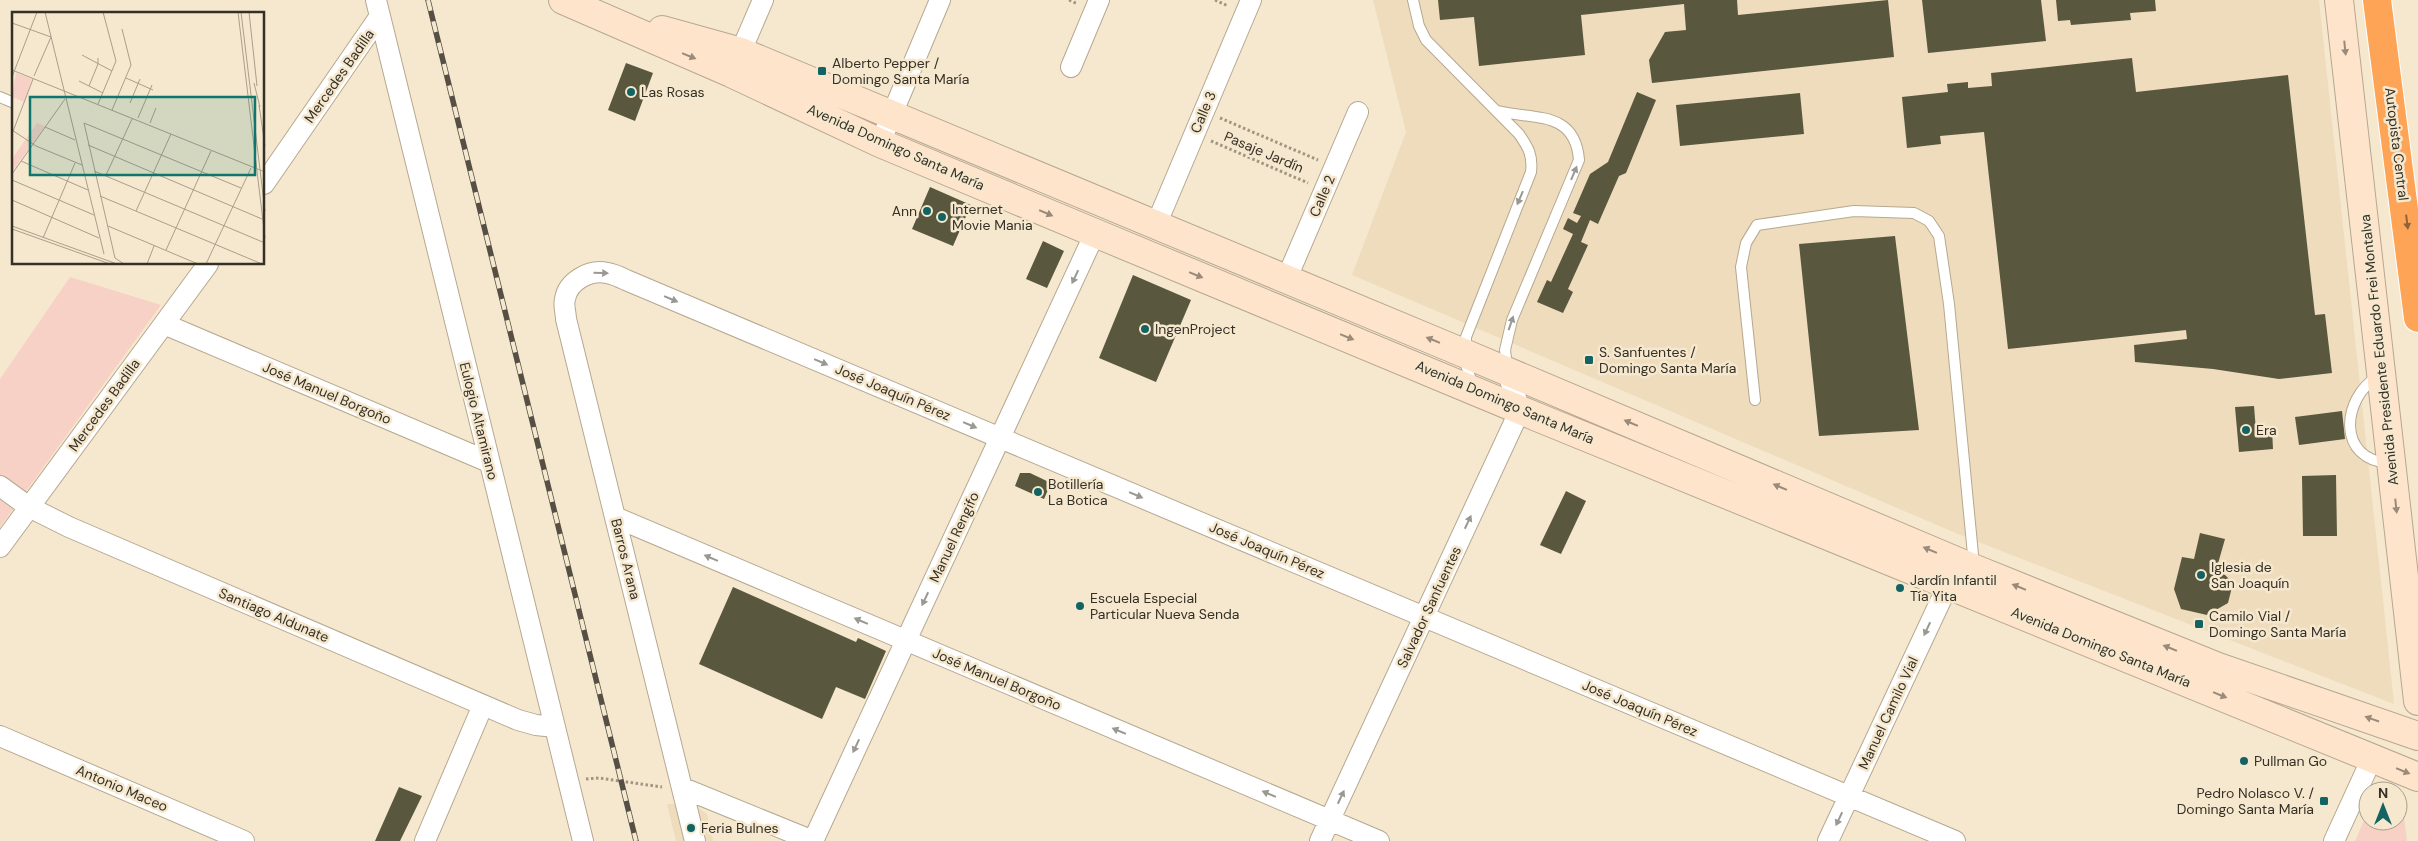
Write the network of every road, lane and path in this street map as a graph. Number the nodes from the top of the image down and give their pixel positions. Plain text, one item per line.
1 (563, 0) edge
2 (763, 0) edge
3 (940, 0) edge
4 (1099, 0) edge
5 (1251, 0) edge
6 (1413, 0) edge
7 (2339, 0) edge
8 (2377, 0) edge
9 (378, 8) edge
10 (736, 62) junction
11 (1071, 67) dead end
12 (0, 97) edge
13 (12, 102) edge
14 (1204, 111) junction
15 (1498, 111) junction
16 (1358, 112) dead end
17 (892, 116) junction
18 (1194, 134) junction
19 (880, 143) junction
20 (1334, 166) junction
21 (265, 182) edge
22 (1325, 190) junction
23 (1156, 225) junction
24 (1095, 233) junction
25 (207, 265) edge
26 (576, 280) joint
27 (1286, 280) junction
28 (2418, 318) edge
29 (164, 324) junction
30 (1466, 354) junction
31 (1507, 371) junction
32 (2381, 374) junction
33 (1474, 389) junction
34 (1755, 400) dead end
35 (1520, 410) junction
36 (1000, 437) junction
37 (490, 462) junction
38 (2391, 463) junction
39 (0, 486) edge
40 (29, 507) junction
41 (615, 517) junction
42 (0, 547) edge
43 (1975, 569) junction
44 (1948, 585) junction
45 (1424, 617) junction
46 (906, 640) junction
47 (2418, 700) edge
48 (483, 705) junction
49 (555, 727) junction
50 (0, 736) edge
51 (2418, 736) edge
52 (2372, 758) junction
53 (2418, 777) edge
54 (568, 780) junction
55 (683, 788) junction
56 (1849, 796) junction
57 (1330, 820) junction
58 (244, 841) edge
59 (425, 841) edge
60 (583, 841) edge
61 (695, 841) edge
62 (813, 841) edge
63 (1320, 841) edge
64 (1379, 841) edge
65 (1828, 841) edge
66 (1955, 841) edge
67 (2334, 841) edge

1 - 10 main road, Avenida Domingo Santa María
2 - 10 street
3 - 17 street
4 - 11 street
5 - 14 street, Calle 3
6 - 15 lane
7 -> 32 main road, Avenida Presidente Eduardo Frei Montalva
8 -> 28 highway, Autopista Central
9 - 21 street, Mercedes Badilla
9 - 37 street, Eulogio Altamirano
10 - 17 main road, Avenida Domingo Santa María
10 - 19 main road, Avenida Domingo Santa María
12 - 13 lane
14 - 18 street, Calle 3
14 - 20 path, Pasaje Jardín
15 -> 30 lane
31 -> 15 lane
16 - 20 street, Calle 2
17 - 19 street
17 - 23 main road, Avenida Domingo Santa María
18 - 22 path, Pasaje Jardín
18 - 23 street, Calle 3
19 -> 24 main road, Avenida Domingo Santa María
20 - 22 street, Calle 2
22 - 27 street, Calle 2
23 - 27 main road, Avenida Domingo Santa María
24 -> 33 main road, Avenida Domingo Santa María
24 -> 36 street, Manuel Rengifo
25 - 29 street, Mercedes Badilla
26 -> 36 street, José Joaquín Pérez
26 - 41 street, Barros Arana
30 -> 27 main road, Avenida Domingo Santa María
29 - 37 street, José Manuel Borgoño
29 - 40 street, Mercedes Badilla
30 - 31 main road, Avenida Domingo Santa María
30 - 33 lane
31 - 35 street
43 -> 31 main road, Avenida Domingo Santa María
32 - 38 main road, Avenida Presidente Eduardo Frei Montalva
32 - 38 lane
33 - 35 main road, Avenida Domingo Santa María
34 - 43 lane
35 - 44 main road, Avenida Domingo Santa María
45 -> 35 street, Salvador Sanfuentes
36 -> 45 street, José Joaquín Pérez
36 -> 46 street, Manuel Rengifo
37 - 49 street, Eulogio Altamirano
38 -> 47 main road, Avenida Presidente Eduardo Frei Montalva
39 - 40 street, Santiago Aldunate
40 - 42 street, Mercedes Badilla
40 - 48 street, Santiago Aldunate
46 -> 41 street, José Manuel Borgoño
41 - 55 street, Barros Arana
43 - 44 main road
51 -> 43 main road, Avenida Domingo Santa María
44 -> 52 main road, Avenida Domingo Santa María
44 -> 56 street, Manuel Camilo Vial
45 - 56 street, José Joaquín Pérez
57 -> 45 street, Salvador Sanfuentes
57 -> 46 street, José Manuel Borgoño
46 -> 62 street, Manuel Rengifo
48 - 49 street, Santiago Aldunate
48 - 59 street
49 - 54 street, Eulogio Altamirano
50 - 58 street, Antonio Maceo
52 -> 53 main road, Avenida Domingo Santa María
52 - 67 street
54 - 55 path
54 - 60 street, Eulogio Altamirano
55 - 61 street, Barros Arana
55 - 62 street
56 -> 65 street, Manuel Camilo Vial
56 - 66 street, José Joaquín Pérez
57 - 63 street, Salvador Sanfuentes
57 - 64 street, José Manuel Borgoño

